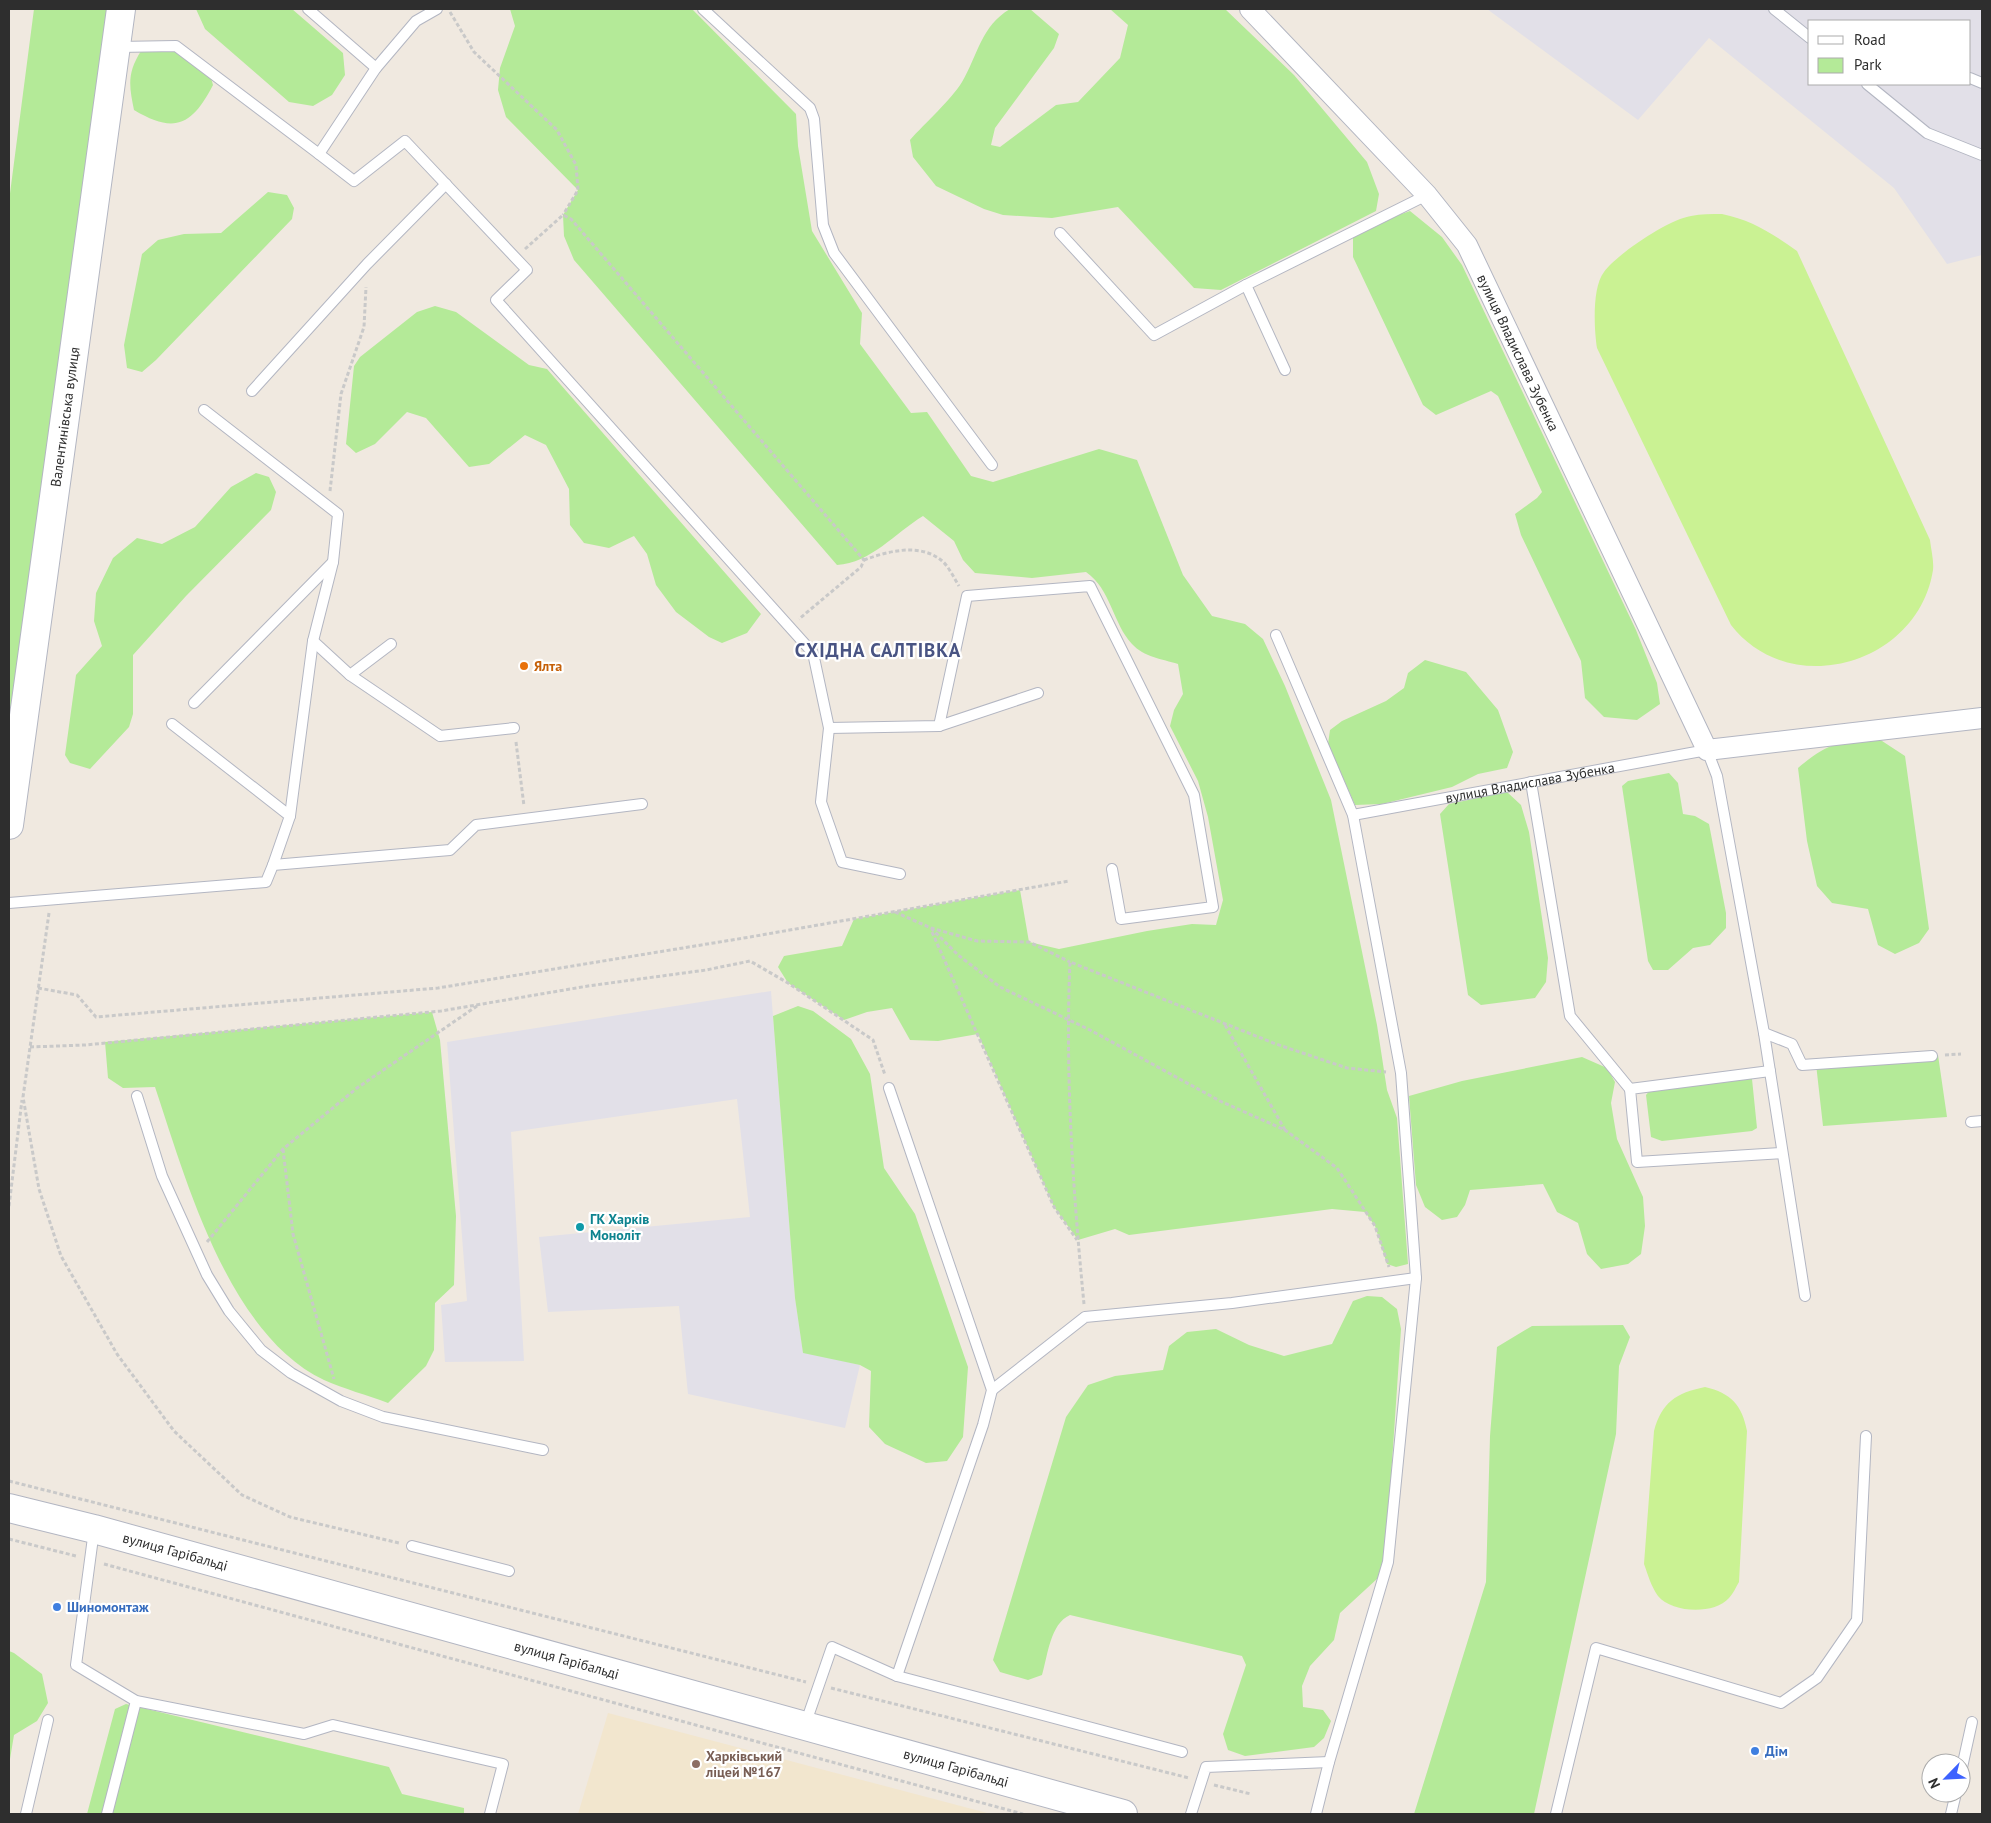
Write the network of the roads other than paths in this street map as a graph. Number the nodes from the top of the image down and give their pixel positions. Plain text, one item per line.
1 (121, 9) edge
2 (308, 9) edge
3 (437, 9) edge
4 (703, 9) edge
5 (1250, 9) edge
6 (1774, 9) edge
7 (1808, 36) edge
8 (116, 48) junction
9 (376, 68) junction
10 (1868, 85) edge
11 (319, 154) junction
12 (1982, 155) edge
13 (446, 184) junction
14 (1427, 195) junction
15 (1060, 233) dead end
16 (1246, 284) junction
17 (1285, 370) dead end
18 (252, 391) dead end
19 (204, 410) dead end
20 (992, 465) dead end
21 (333, 562) junction
22 (1276, 635) dead end
23 (313, 641) junction
24 (391, 644) dead end
25 (350, 675) junction
26 (1038, 693) dead end
27 (194, 703) dead end
28 (1982, 718) edge
29 (172, 724) dead end
30 (939, 726) junction
31 (514, 728) road end
32 (829, 728) junction
33 (1707, 750) junction
34 (1531, 782) junction
35 (642, 804) dead end
36 (1353, 815) junction
37 (290, 816) junction
38 (9, 825) edge
39 (273, 865) junction
40 (1112, 869) dead end
41 (900, 874) dead end
42 (9, 903) edge
43 (1764, 1033) junction
44 (1932, 1056) dead end
45 (1770, 1071) junction
46 (889, 1088) road end
47 (1630, 1088) junction
48 (137, 1096) dead end
49 (1982, 1121) edge
50 (1971, 1122) dead end
51 (1782, 1153) junction
52 (1416, 1278) junction
53 (1805, 1296) dead end
54 (992, 1390) junction
55 (1866, 1436) dead end
56 (543, 1450) dead end
57 (9, 1508) edge
58 (94, 1529) junction
59 (412, 1546) road end
60 (509, 1571) dead end
61 (897, 1676) junction
62 (136, 1700) junction
63 (48, 1720) dead end
64 (1972, 1722) dead end
65 (805, 1726) junction
66 (1182, 1752) dead end
67 (1965, 1753) edge
68 (1329, 1762) junction
69 (26, 1814) edge
70 (107, 1814) edge
71 (490, 1814) edge
72 (1123, 1814) edge
73 (1191, 1814) edge
74 (1316, 1814) edge
75 (1556, 1814) edge

1 - 8 street, Валентинівська вулиця
2 - 9 lane
3 - 9 lane
4 - 20 lane
5 - 14 street, вулиця Владислава Зубенка
6 - 7 lane
8 - 11 lane
8 - 38 street, Валентинівська вулиця
9 - 11 lane
10 - 12 lane
11 - 13 lane
13 - 18 lane
13 - 32 lane
14 - 16 lane
14 - 33 street, вулиця Владислава Зубенка
15 - 16 lane
16 - 17 lane
19 - 21 lane
21 - 23 lane
21 - 27 lane
22 - 36 lane
23 - 25 lane
23 - 37 lane
24 - 25 lane
25 - 31 lane
26 - 30 lane
28 - 33 street, вулиця Владислава Зубенка
29 - 37 lane
30 - 32 lane
30 - 40 lane
32 - 41 lane
33 - 34 lane, вулиця Владислава Зубенка
33 - 43 lane
34 - 36 lane, вулиця Владислава Зубенка
34 - 47 lane
35 - 39 lane
36 - 52 lane
37 - 39 lane
39 - 42 lane
43 - 44 lane
43 - 45 lane
45 - 47 lane
45 - 51 lane
46 - 54 lane
47 - 51 lane
48 - 56 lane
49 - 50 lane
51 - 53 lane
52 - 54 lane
52 - 68 lane
54 - 61 lane
55 - 75 lane
57 - 58 street, вулиця Гарібальді
58 - 62 lane
58 - 65 street, вулиця Гарібальді
59 - 60 lane
61 - 65 lane
61 - 66 lane
62 - 70 lane
62 - 71 lane
63 - 69 lane
64 - 67 lane
65 - 72 street, вулиця Гарібальді
68 - 73 lane
68 - 74 lane

